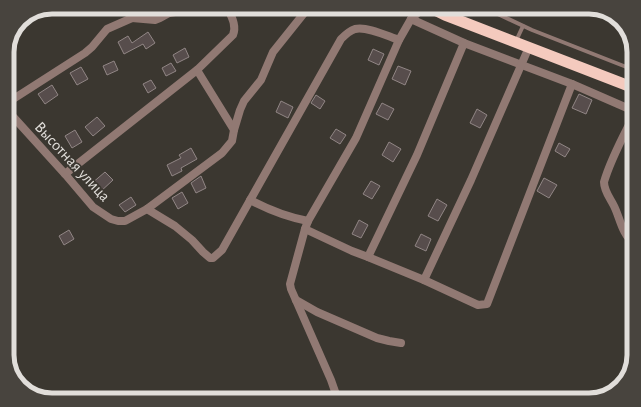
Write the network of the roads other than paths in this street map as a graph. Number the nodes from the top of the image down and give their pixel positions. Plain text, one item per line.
1 (138, 14) edge
2 (167, 14) edge
3 (230, 14) edge
4 (303, 14) edge
5 (416, 14) edge
6 (443, 14) edge
7 (498, 14) edge
8 (132, 18) junction
9 (411, 19) junction
10 (523, 26) junction
11 (399, 40) junction
12 (516, 42) junction
13 (464, 43) junction
14 (529, 46) junction
15 (521, 65) junction
16 (627, 67) edge
17 (197, 70) junction
18 (572, 84) junction
19 (627, 85) edge
20 (14, 99) edge
21 (627, 108) edge
22 (14, 118) edge
23 (234, 130) junction
24 (627, 130) edge
25 (65, 174) junction
26 (250, 200) junction
27 (147, 209) junction
28 (308, 221) junction
29 (304, 229) junction
30 (627, 235) edge
31 (368, 256) junction
32 (424, 280) junction
33 (296, 300) junction
34 (401, 343) dead end
35 (336, 393) edge

1 - 8 street
2 - 8 street
3 - 17 street
4 - 23 street
5 - 9 street
6 - 12 highway
7 - 10 lane
8 - 20 street
9 - 11 street
9 - 13 street
10 - 12 lane
10 - 16 lane
11 - 26 street
11 - 28 street
12 - 14 highway
13 - 15 street
13 - 31 street
14 - 15 street
14 - 19 highway
15 - 18 street
15 - 32 street
17 - 23 street
17 - 25 street
18 - 21 street
18 - 32 street
22 - 25 street, Высотная улица
23 - 27 street
24 - 30 street
25 - 27 street, Высотная улица
26 - 27 street
26 - 28 street
28 - 29 street
29 - 31 street
29 - 33 street
31 - 32 street
33 - 34 street
33 - 35 street

